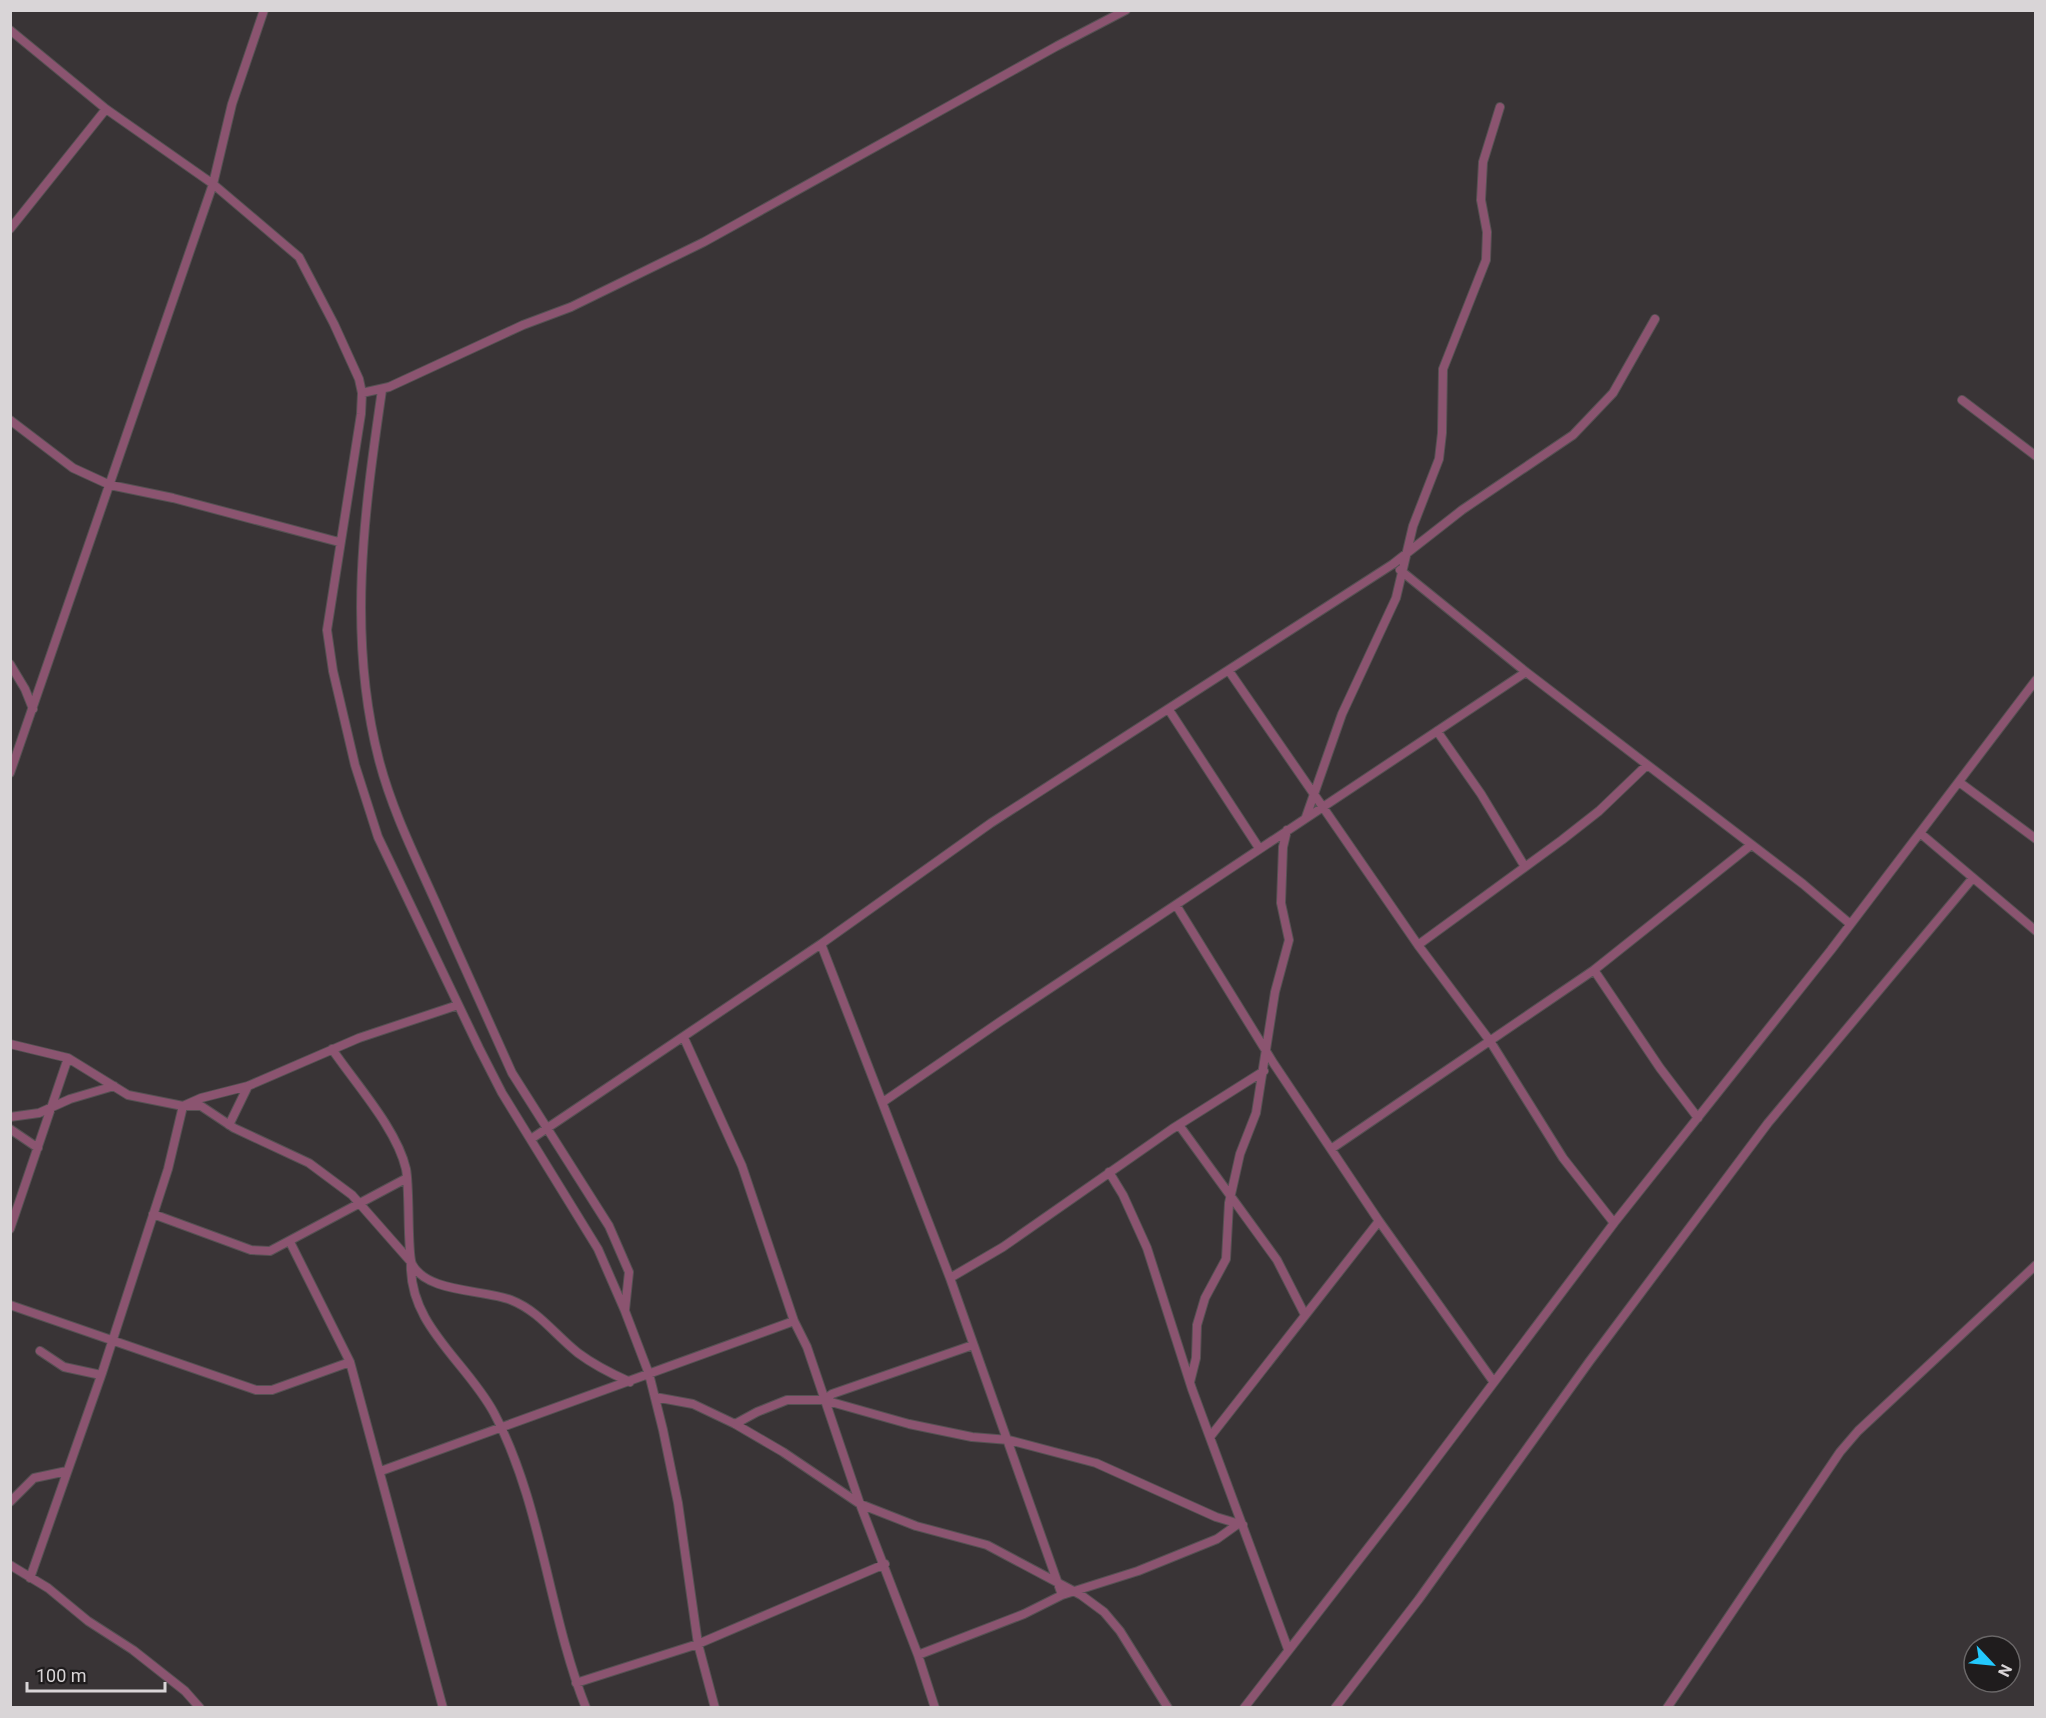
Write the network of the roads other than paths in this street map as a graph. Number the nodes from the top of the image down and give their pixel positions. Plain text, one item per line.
1 (264, 10) edge
2 (1126, 10) edge
3 (10, 30) edge
4 (1500, 107) dead end
5 (106, 109) junction
6 (213, 184) junction
7 (10, 228) edge
8 (1654, 319) dead end
9 (382, 390) junction
10 (362, 393) junction
11 (1962, 400) dead end
12 (10, 420) edge
13 (2036, 456) edge
14 (110, 485) junction
15 (339, 542) junction
16 (1407, 553) junction
17 (1393, 564) junction
18 (1402, 572) junction
19 (10, 664) edge
20 (1229, 670) junction
21 (1526, 672) junction
22 (2036, 680) edge
23 (33, 710) junction
24 (1169, 710) junction
25 (1437, 731) junction
26 (1647, 765) junction
27 (10, 773) edge
28 (1959, 782) junction
29 (1314, 793) junction
30 (1324, 805) junction
31 (1306, 817) junction
32 (1287, 830) junction
33 (1920, 833) junction
34 (2036, 839) edge
35 (1751, 845) junction
36 (1259, 848) junction
37 (1525, 867) junction
38 (1972, 879) junction
39 (1176, 905) junction
40 (1849, 923) junction
41 (2036, 931) edge
42 (821, 944) junction
43 (1418, 945) junction
44 (1594, 970) junction
45 (458, 1005) junction
46 (684, 1038) junction
47 (1490, 1041) junction
48 (10, 1044) edge
49 (332, 1049) junction
50 (1266, 1051) junction
51 (68, 1058) junction
52 (1274, 1064) junction
53 (1262, 1072) junction
54 (114, 1086) junction
55 (248, 1086) junction
56 (883, 1102) junction
57 (53, 1106) junction
58 (183, 1106) junction
59 (10, 1117) edge
60 (1698, 1118) junction
61 (229, 1125) junction
62 (1179, 1125) junction
63 (10, 1129) edge
64 (547, 1129) junction
65 (531, 1138) junction
66 (38, 1148) junction
67 (1331, 1149) junction
68 (1109, 1172) junction
69 (407, 1178) junction
70 (1231, 1194) junction
71 (360, 1205) junction
72 (153, 1214) junction
73 (1379, 1221) junction
74 (1614, 1223) junction
75 (10, 1229) edge
76 (290, 1242) junction
77 (411, 1262) junction
78 (2036, 1265) edge
79 (950, 1278) junction
80 (10, 1305) edge
81 (625, 1311) junction
82 (1305, 1315) junction
83 (794, 1321) junction
84 (112, 1339) junction
85 (972, 1346) junction
86 (40, 1351) dead end
87 (350, 1362) junction
88 (649, 1374) junction
89 (102, 1376) junction
90 (1493, 1381) junction
91 (630, 1382) junction
92 (1190, 1382) junction
93 (655, 1396) junction
94 (824, 1400) junction
95 (735, 1424) junction
96 (501, 1429) junction
97 (1210, 1437) junction
98 (1009, 1440) junction
99 (67, 1471) junction
100 (381, 1471) junction
101 (10, 1502) edge
102 (860, 1504) junction
103 (1240, 1525) junction
104 (885, 1564) junction
105 (10, 1565) edge
106 (30, 1578) junction
107 (1058, 1583) junction
108 (1074, 1591) junction
109 (1062, 1595) junction
110 (698, 1644) junction
111 (1288, 1649) junction
112 (918, 1655) junction
113 (576, 1683) junction
114 (200, 1707) edge
115 (443, 1707) edge
116 (586, 1707) edge
117 (715, 1707) edge
118 (934, 1707) edge
119 (1168, 1707) edge
120 (1244, 1707) edge
121 (1335, 1707) edge
122 (1667, 1707) edge

1 - 6 street
2 - 9 street
3 - 5 street
4 - 16 street
5 - 6 street
5 - 7 street
6 - 10 street
6 - 14 street
8 - 16 street
9 - 10 street
9 - 64 street
10 - 15 street
11 - 13 street
12 - 14 street
14 - 15 street
14 - 23 street
15 - 45 street
16 - 17 street
16 - 18 street
17 - 18 street
17 - 20 street
18 - 21 street
18 - 29 street
19 - 23 street
20 - 24 street
20 - 29 street
21 - 25 street
21 - 26 street
22 - 28 street
23 - 27 street
24 - 36 street
24 - 42 street
25 - 30 street
25 - 37 street
26 - 35 street
26 - 37 street
28 - 33 street
28 - 34 street
29 - 30 street
29 - 31 street
30 - 31 street
30 - 43 street
31 - 32 street
32 - 36 street
32 - 50 street
33 - 38 street
33 - 40 street
35 - 40 street
35 - 44 street
36 - 39 street
37 - 43 street
38 - 41 street
38 - 121 street
39 - 50 street
39 - 56 street
40 - 60 street
42 - 46 street
42 - 56 street
43 - 47 street
44 - 47 street
44 - 60 street
45 - 49 street
45 - 65 street
46 - 64 street
46 - 83 street
47 - 67 street
47 - 74 street
48 - 51 street
49 - 55 street
49 - 69 street
50 - 52 street
50 - 53 street
51 - 54 street
51 - 57 street
52 - 53 street
52 - 67 street
53 - 62 street
53 - 70 street
54 - 57 street
54 - 58 street
55 - 58 street
55 - 61 street
56 - 79 street
57 - 59 street
57 - 66 street
58 - 61 street
58 - 72 street
60 - 74 street
61 - 71 street
62 - 68 street
62 - 70 street
63 - 66 street
64 - 65 street
64 - 81 street
65 - 81 street
66 - 75 street
67 - 73 street
68 - 79 street
68 - 92 street
69 - 71 street
69 - 77 street
70 - 82 street
70 - 92 street
71 - 76 street
71 - 77 street
72 - 76 street
72 - 84 street
73 - 82 street
73 - 90 street
74 - 90 street
76 - 87 street
77 - 91 street
77 - 96 street
78 - 122 street
79 - 85 street
80 - 84 street
81 - 88 street
82 - 97 street
83 - 88 street
83 - 94 street
84 - 87 street
84 - 89 street
85 - 94 street
85 - 98 street
86 - 89 street
87 - 100 street
88 - 91 street
88 - 93 street
89 - 99 street
90 - 111 street
91 - 96 street
92 - 97 street
93 - 95 street
93 - 110 street
94 - 95 street
94 - 98 street
94 - 102 street
95 - 102 street
96 - 100 street
96 - 113 street
97 - 103 street
98 - 103 street
98 - 107 street
99 - 101 street
99 - 106 street
100 - 115 street
102 - 104 street
102 - 107 street
103 - 108 street
103 - 111 street
104 - 110 street
104 - 112 street
105 - 106 street
106 - 114 street
107 - 108 street
107 - 109 street
108 - 109 street
108 - 119 street
109 - 112 street
110 - 113 street
110 - 117 street
111 - 120 street
112 - 118 street
113 - 116 street

